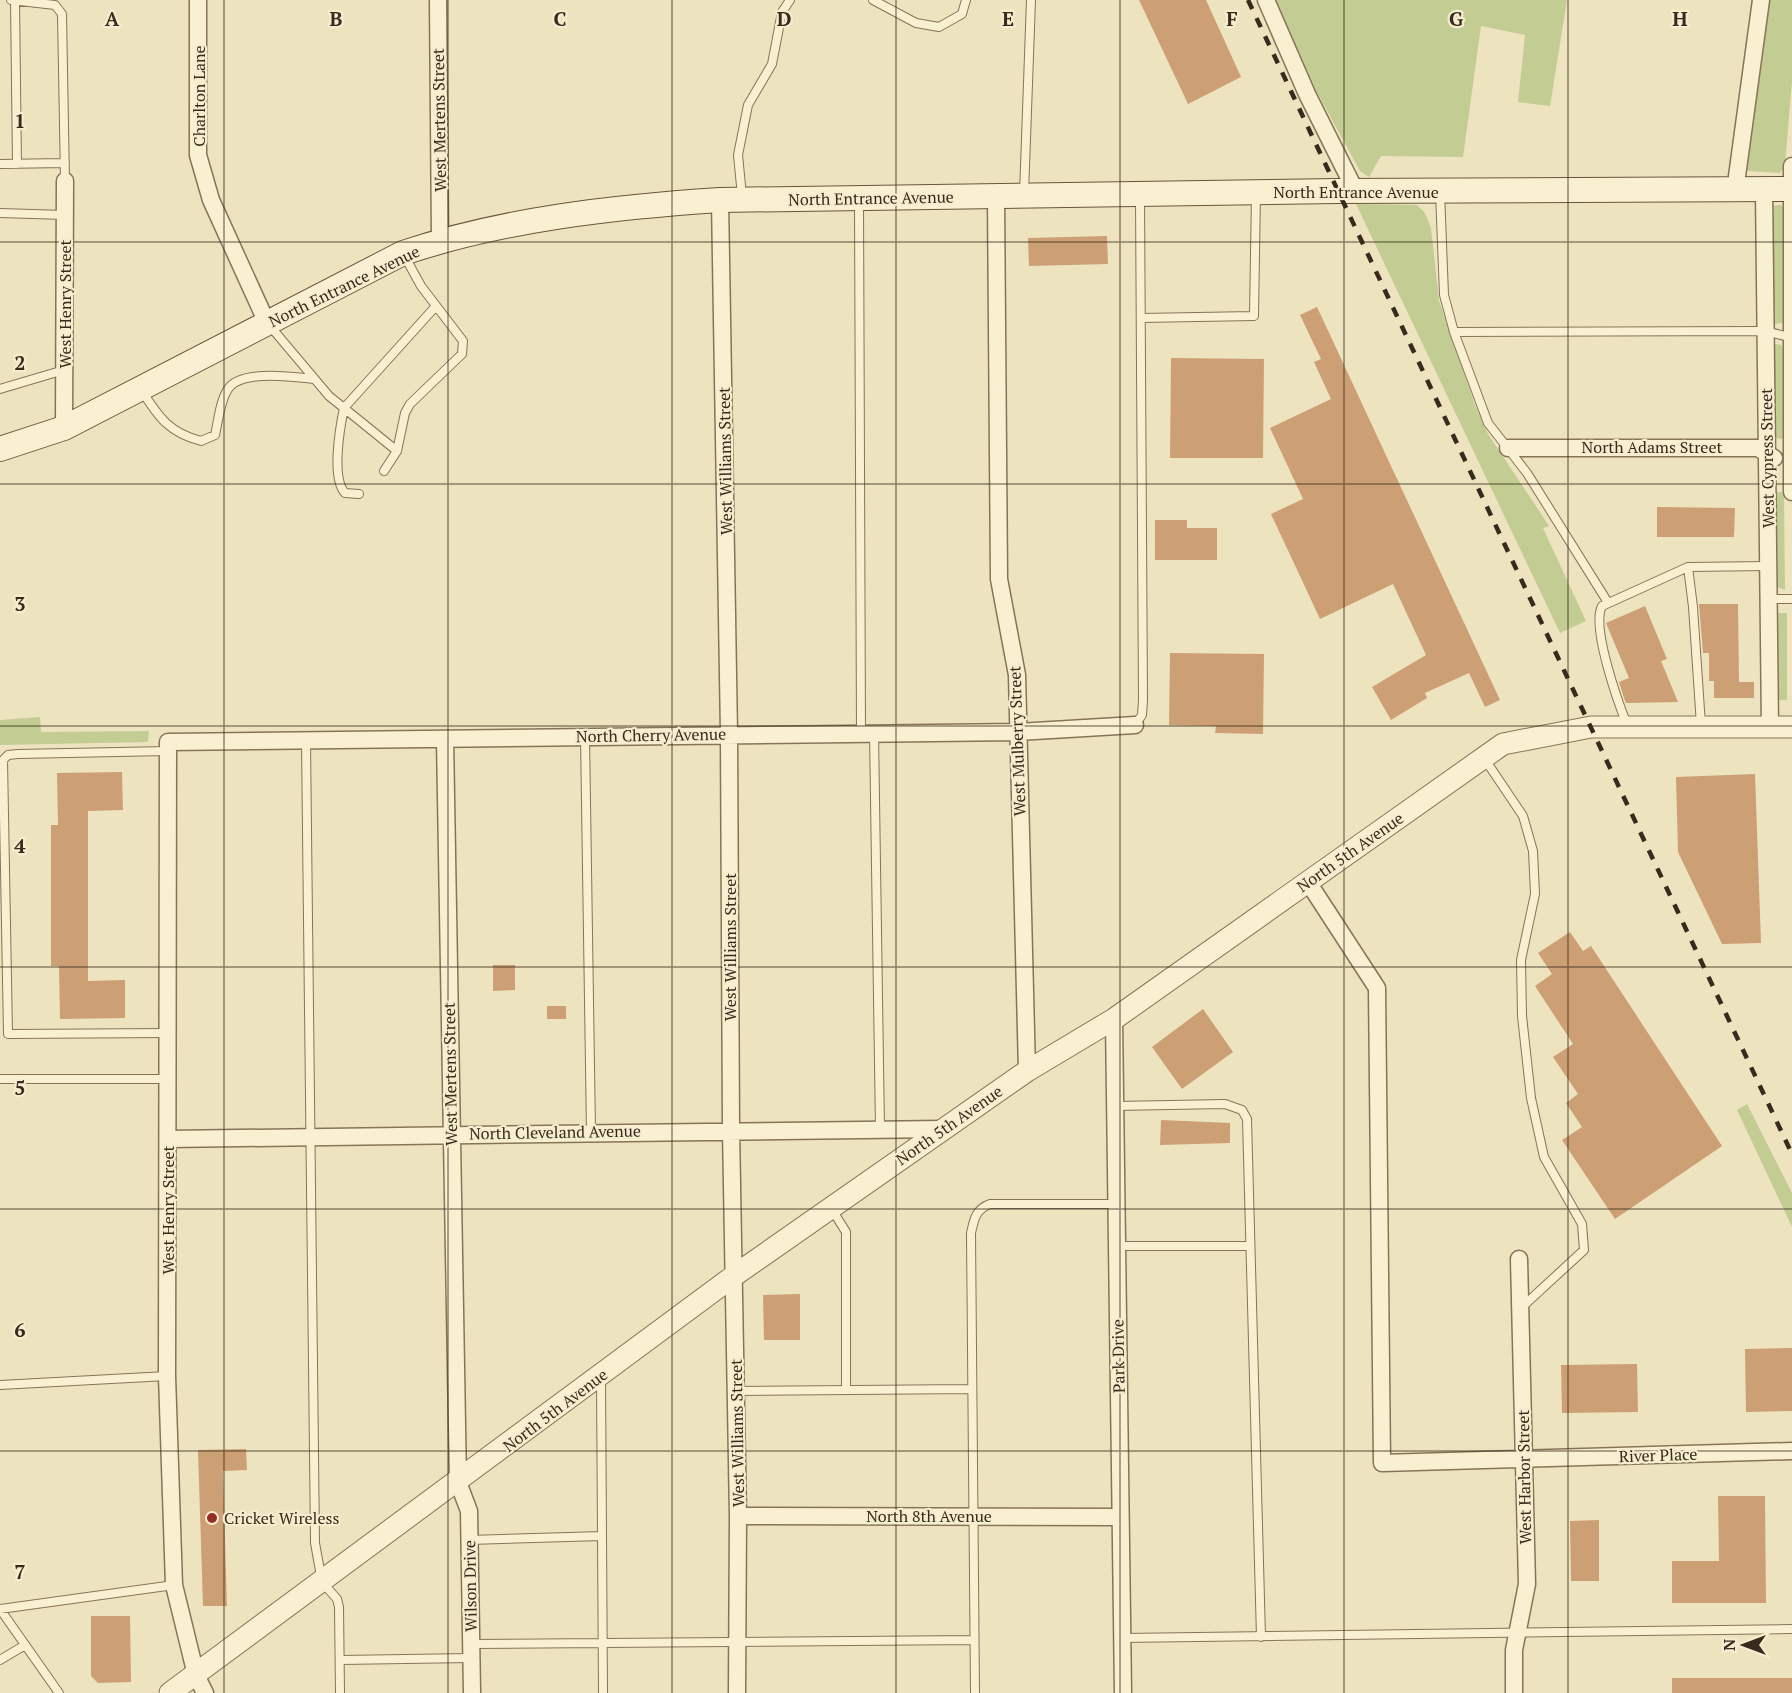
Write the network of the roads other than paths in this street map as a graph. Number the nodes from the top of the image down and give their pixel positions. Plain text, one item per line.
1 (13, 0) edge
2 (198, 0) edge
3 (438, 0) edge
4 (789, 0) edge
5 (873, 0) edge
6 (966, 0) edge
7 (1031, 0) edge
8 (1266, 0) edge
9 (1761, 0) edge
10 (65, 163) junction
11 (0, 164) edge
12 (17, 164) junction
13 (65, 181) joint
14 (1791, 182) edge
15 (1735, 190) junction
16 (1764, 190) junction
17 (1440, 191) junction
18 (1356, 192) junction
19 (1256, 193) junction
20 (1140, 194) junction
21 (996, 196) junction
22 (1024, 196) junction
23 (858, 198) junction
24 (731, 200) junction
25 (0, 213) edge
26 (65, 214) junction
27 (440, 241) junction
28 (403, 253) junction
29 (436, 306) junction
30 (1141, 318) junction
31 (267, 323) junction
32 (1766, 331) junction
33 (1454, 332) junction
34 (1791, 338) edge
35 (64, 370) junction
36 (314, 379) junction
37 (0, 389) edge
38 (140, 389) junction
39 (344, 408) junction
40 (64, 428) junction
41 (1508, 448) junction
42 (0, 449) edge
43 (397, 451) junction
44 (1768, 455) junction
45 (1792, 465) edge
46 (384, 471) dead end
47 (1792, 492) edge
48 (359, 494) dead end
49 (1768, 566) junction
50 (1688, 567) junction
51 (1768, 599) junction
52 (1792, 599) edge
53 (1607, 602) junction
54 (1135, 725) joint
55 (1702, 727) junction
56 (1770, 727) junction
57 (1792, 727) edge
58 (1629, 728) junction
59 (1018, 732) junction
60 (868, 733) junction
61 (729, 734) junction
62 (585, 736) junction
63 (445, 739) junction
64 (306, 741) junction
65 (168, 747) junction
66 (1484, 758) junction
67 (1308, 882) junction
68 (1114, 1019) junction
69 (168, 1032) junction
70 (1027, 1071) junction
71 (0, 1079) edge
72 (168, 1079) junction
73 (1115, 1106) junction
74 (880, 1129) junction
75 (942, 1129) junction
76 (731, 1130) junction
77 (591, 1132) junction
78 (451, 1134) junction
79 (311, 1136) junction
80 (168, 1139) junction
81 (1116, 1204) junction
82 (831, 1208) junction
83 (1116, 1246) junction
84 (1250, 1246) junction
85 (1519, 1259) dead end
86 (735, 1275) junction
87 (1520, 1309) junction
88 (601, 1375) junction
89 (167, 1376) junction
90 (0, 1385) edge
91 (972, 1389) junction
92 (736, 1390) junction
93 (846, 1390) junction
94 (1792, 1451) edge
95 (1523, 1459) junction
96 (458, 1482) junction
97 (738, 1516) junction
98 (973, 1516) junction
99 (1119, 1517) junction
100 (602, 1536) junction
101 (469, 1540) junction
102 (322, 1582) junction
103 (174, 1585) junction
104 (0, 1609) edge
105 (1792, 1629) edge
106 (1516, 1633) junction
107 (1261, 1636) junction
108 (1122, 1638) junction
109 (974, 1640) junction
110 (738, 1642) junction
111 (603, 1643) junction
112 (25, 1645) junction
113 (471, 1651) junction
114 (0, 1660) edge
115 (340, 1660) junction
116 (200, 1684) edge
117 (59, 1693) edge
118 (170, 1693) edge
119 (340, 1693) edge
120 (472, 1693) edge
121 (603, 1693) edge
122 (737, 1693) edge
123 (975, 1693) edge
124 (1123, 1693) edge
125 (1514, 1693) edge

1 - 10 lane
1 - 12 lane
2 - 31 street, Charlton Lane
3 - 27 street, West Mertens Street
4 - 24 lane
5 - 6 lane
7 - 22 lane
8 - 18 street
9 - 15 street
10 - 12 lane
10 - 13 lane
11 - 12 lane
13 - 26 street, West Henry Street
14 - 16 main road, North Entrance Avenue
14 - 34 street, West Cypress Street
15 - 16 main road, North Entrance Avenue
15 - 17 main road, North Entrance Avenue
16 - 32 street, West Cypress Street
17 - 18 main road, North Entrance Avenue
17 - 33 lane
18 - 19 main road, North Entrance Avenue
19 - 20 main road, North Entrance Avenue
19 - 30 lane
20 - 22 main road, North Entrance Avenue
20 - 30 lane
21 - 22 main road, North Entrance Avenue
21 - 23 main road, North Entrance Avenue
21 - 59 street, West Mulberry Street
23 - 24 main road, North Entrance Avenue
23 - 60 lane
24 - 27 main road, North Entrance Avenue
24 - 61 street, West Williams Street
25 - 26 lane
26 - 35 street, West Henry Street
27 - 28 main road, North Entrance Avenue
28 - 29 lane
28 - 31 main road, North Entrance Avenue
29 - 39 lane
29 - 43 lane
30 - 54 lane
31 - 36 lane
31 - 38 main road, North Entrance Avenue
32 - 33 lane
32 - 34 lane
32 - 44 street, West Cypress Street
33 - 41 lane
34 - 45 street, West Cypress Street
35 - 37 lane
35 - 40 street, West Henry Street
36 - 38 lane
36 - 39 lane
38 - 40 main road, North Entrance Avenue
39 - 43 lane
39 - 48 lane
40 - 42 main road, North Entrance Avenue
41 - 44 street, North Adams Street
41 - 53 lane
43 - 46 lane
44 - 45 street, North Adams Street
44 - 49 street, West Cypress Street
45 - 47 street, West Cypress Street
49 - 50 lane
49 - 51 street, West Cypress Street
50 - 53 lane
50 - 55 lane
51 - 52 lane
51 - 56 street, West Cypress Street
53 - 58 lane
54 - 59 street, North Cherry Avenue
55 - 56 street, North 5th Avenue
55 - 58 street, North 5th Avenue
56 - 57 street, North 5th Avenue
58 - 66 street, North 5th Avenue
59 - 60 street, North Cherry Avenue
59 - 70 street, West Mulberry Street
60 - 61 street, North Cherry Avenue
60 - 74 lane
61 - 62 street, North Cherry Avenue
61 - 76 street, West Williams Street
62 - 63 street, North Cherry Avenue
62 - 77 lane
63 - 64 street, North Cherry Avenue
63 - 78 street, West Mertens Street
64 - 65 street, North Cherry Avenue
64 - 79 lane
65 - 69 street, West Henry Street
65 - 69 lane
66 - 67 street, North 5th Avenue
66 - 87 lane
67 - 68 street, North 5th Avenue
67 - 95 street, River Place
68 - 70 street, North 5th Avenue
68 - 73 street, Park Drive
69 - 72 street, West Henry Street
70 - 75 street, North 5th Avenue
71 - 72 lane
72 - 80 street, West Henry Street
73 - 81 street, Park Drive
73 - 84 lane
74 - 75 street, North Cleveland Avenue
74 - 76 street, North Cleveland Avenue
75 - 82 street, North 5th Avenue
76 - 77 street, North Cleveland Avenue
76 - 86 street, West Williams Street
77 - 78 street, North Cleveland Avenue
78 - 79 street, North Cleveland Avenue
78 - 96 street, West Mertens Street
79 - 80 street, North Cleveland Avenue
79 - 102 lane
80 - 89 street, West Henry Street
81 - 83 street, Park Drive
81 - 91 lane
82 - 86 street, North 5th Avenue
82 - 93 lane
83 - 84 lane
83 - 99 street, Park Drive
84 - 107 lane
85 - 87 street, West Harbor Street
86 - 88 street, North 5th Avenue
86 - 92 street, West Williams Street
87 - 95 street, West Harbor Street
88 - 96 street, North 5th Avenue
88 - 100 lane
89 - 90 lane
89 - 103 street, West Henry Street
91 - 93 lane
91 - 98 lane
92 - 93 lane
92 - 97 street, West Williams Street
94 - 95 street, River Place
95 - 106 street, West Harbor Street
96 - 101 street, Wilson Drive
96 - 102 street, North 5th Avenue
97 - 98 street, North 8th Avenue
97 - 110 street, West Williams Street
98 - 99 street, North 8th Avenue
98 - 109 lane
99 - 108 street, Park Drive
100 - 101 lane
100 - 111 lane
101 - 113 street, Wilson Drive
102 - 115 lane
102 - 116 street, North 5th Avenue
103 - 104 lane
103 - 116 street, West Henry Street
104 - 112 lane
105 - 106 lane
106 - 107 lane
106 - 125 street, West Harbor Street
107 - 108 lane
108 - 124 street, Park Drive
109 - 110 lane
109 - 123 lane
110 - 111 lane
110 - 122 street, West Williams Street
111 - 113 lane
111 - 121 lane
112 - 114 lane
112 - 117 lane
113 - 115 lane
113 - 120 street, Wilson Drive
115 - 119 lane
116 - 118 street, North 5th Avenue

